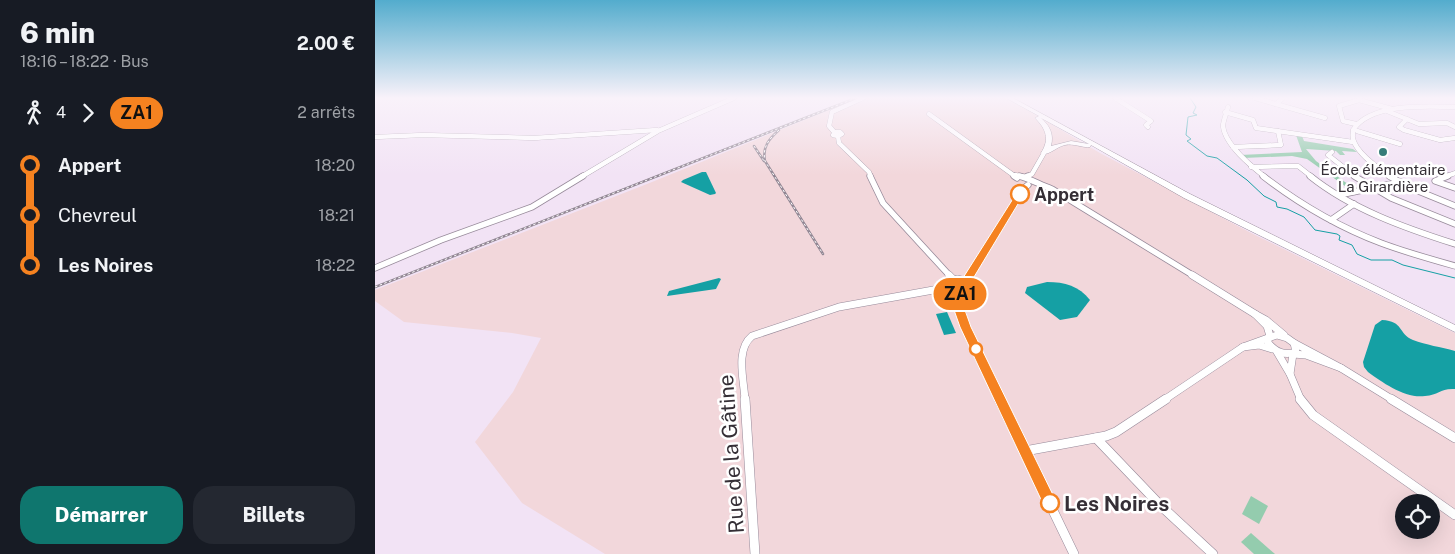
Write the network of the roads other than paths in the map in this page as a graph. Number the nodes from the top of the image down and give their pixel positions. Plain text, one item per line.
1 (673, 124) edge
2 (829, 124) edge
3 (943, 124) edge
4 (1045, 124) edge
5 (1056, 124) edge
6 (1062, 124) edge
7 (1147, 124) edge
8 (1225, 124) edge
9 (1255, 124) edge
10 (1356, 124) edge
11 (1401, 124) edge
12 (1420, 124) edge
13 (1437, 124) edge
14 (1148, 127) dead end
15 (658, 130) junction
16 (1278, 131) junction
17 (1354, 131) junction
18 (375, 136) edge
19 (1455, 138) edge
20 (1353, 142) junction
21 (1400, 144) dead end
22 (1233, 147) junction
23 (1332, 152) dead end
24 (1044, 153) junction
25 (1128, 164) junction
26 (1251, 167) junction
27 (1455, 173) edge
28 (1028, 182) junction
29 (1401, 182) junction
30 (1373, 188) junction
31 (1455, 188) edge
32 (1339, 196) junction
33 (1354, 204) junction
34 (1455, 206) edge
35 (1331, 220) junction
36 (1455, 224) edge
37 (1455, 244) edge
38 (1455, 266) edge
39 (375, 268) edge
40 (954, 280) junction
41 (966, 281) junction
42 (949, 287) junction
43 (960, 292) junction
44 (1255, 314) junction
45 (1455, 325) edge
46 (1455, 330) edge
47 (1269, 337) junction
48 (1287, 338) junction
49 (1294, 343) junction
50 (1243, 347) junction
51 (1275, 350) junction
52 (1293, 354) junction
53 (1341, 368) junction
54 (1290, 374) junction
55 (1095, 438) junction
56 (1455, 438) edge
57 (1025, 451) junction
58 (1455, 514) edge
59 (755, 554) edge
60 (1073, 554) edge
61 (1213, 554) edge

1 - 15 street
2 - 40 street
3 - 28 street
4 - 24 highway
5 - 25 highway
6 - 45 highway
7 - 14 street
8 - 22 street
9 - 16 street
10 - 17 street
11 - 19 street
12 - 13 street
15 - 18 street
15 - 39 street
16 - 20 street
16 - 22 street
17 - 20 street
17 - 21 street
20 - 29 street
22 - 26 street
23 - 30 street
24 - 25 highway
24 - 28 street
25 - 46 highway
26 - 32 street
26 - 35 street
27 - 31 street
28 - 41 street
28 - 44 street
29 - 30 street
29 - 34 street
30 - 32 street
30 - 36 street
32 - 33 street
33 - 35 street
33 - 37 street
35 - 38 street
40 - 41 street
40 - 42 street
41 - 43 street
42 - 43 street
42 - 59 street, Rue de la Gâtine
43 - 57 street
44 - 47 street
44 - 48 street
47 - 48 street
47 - 50 street
47 - 51 street
48 - 49 street
49 - 52 street
49 - 53 street
50 - 51 street
50 - 55 street
51 - 52 street
51 - 54 street
52 - 53 street
52 - 54 street
53 - 56 street
54 - 58 street
55 - 57 street
55 - 61 street
57 - 60 street

